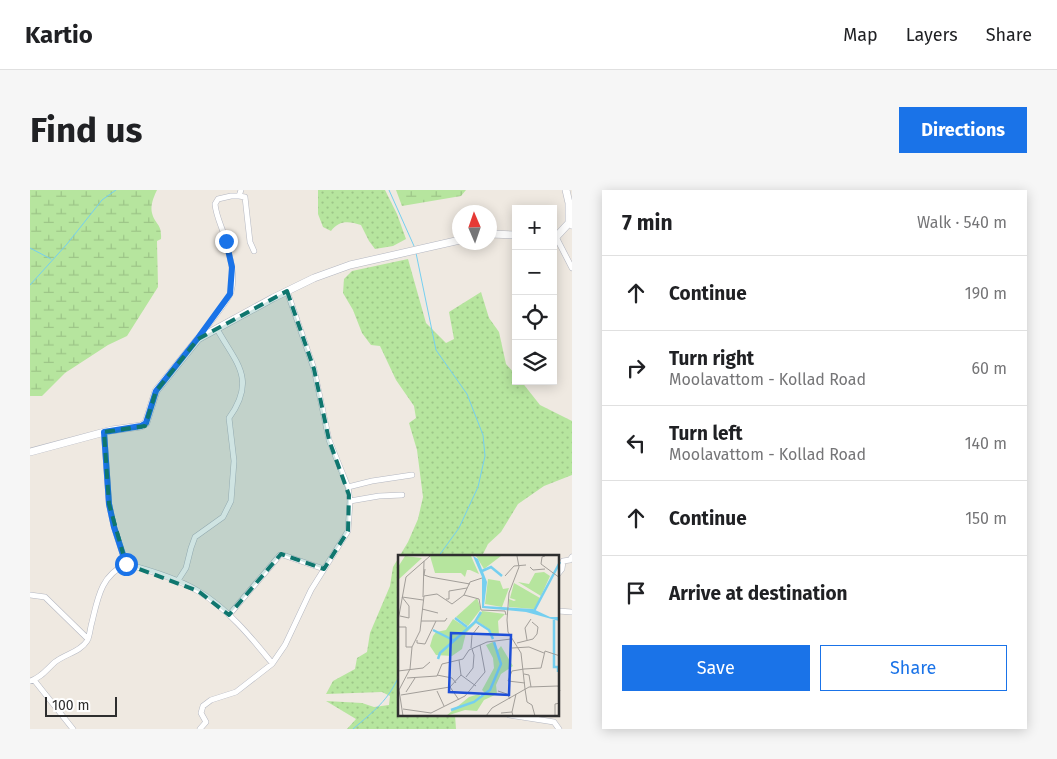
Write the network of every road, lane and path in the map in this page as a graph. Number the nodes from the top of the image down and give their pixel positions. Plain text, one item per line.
1 (241, 190) edge
2 (566, 190) edge
3 (239, 196) junction
4 (570, 224) edge
5 (497, 234) edge
6 (557, 234) edge
7 (512, 235) edge
8 (557, 240) edge
9 (452, 242) edge
10 (254, 251) dead end
11 (572, 268) edge
12 (287, 291) junction
13 (217, 329) junction
14 (198, 338) junction
15 (104, 432) junction
16 (30, 452) edge
17 (412, 475) dead end
18 (348, 487) junction
19 (402, 495) dead end
20 (350, 501) junction
21 (572, 557) edge
22 (126, 564) junction
23 (324, 569) junction
24 (560, 572) edge
25 (177, 582) junction
26 (30, 595) edge
27 (229, 615) junction
28 (88, 639) junction
29 (272, 663) junction
30 (32, 680) edge
31 (517, 716) edge
32 (73, 729) edge
33 (200, 729) edge
34 (559, 729) edge

1 - 3 street
2 - 4 main road
3 - 10 street
3 - 14 street
4 - 6 main road
5 - 7 main road
8 - 11 street
9 - 12 main road
12 - 13 main road
12 - 18 street
13 - 14 main road
13 - 25 street
14 - 15 main road
15 - 16 main road
15 - 22 street
17 - 18 street
18 - 20 street
19 - 20 street
20 - 23 street
21 - 24 street
22 - 25 street
22 - 28 street
23 - 27 street
23 - 29 street
25 - 27 street
26 - 28 street
27 - 29 street
28 - 30 street
29 - 33 street
30 - 32 street
31 - 34 street

